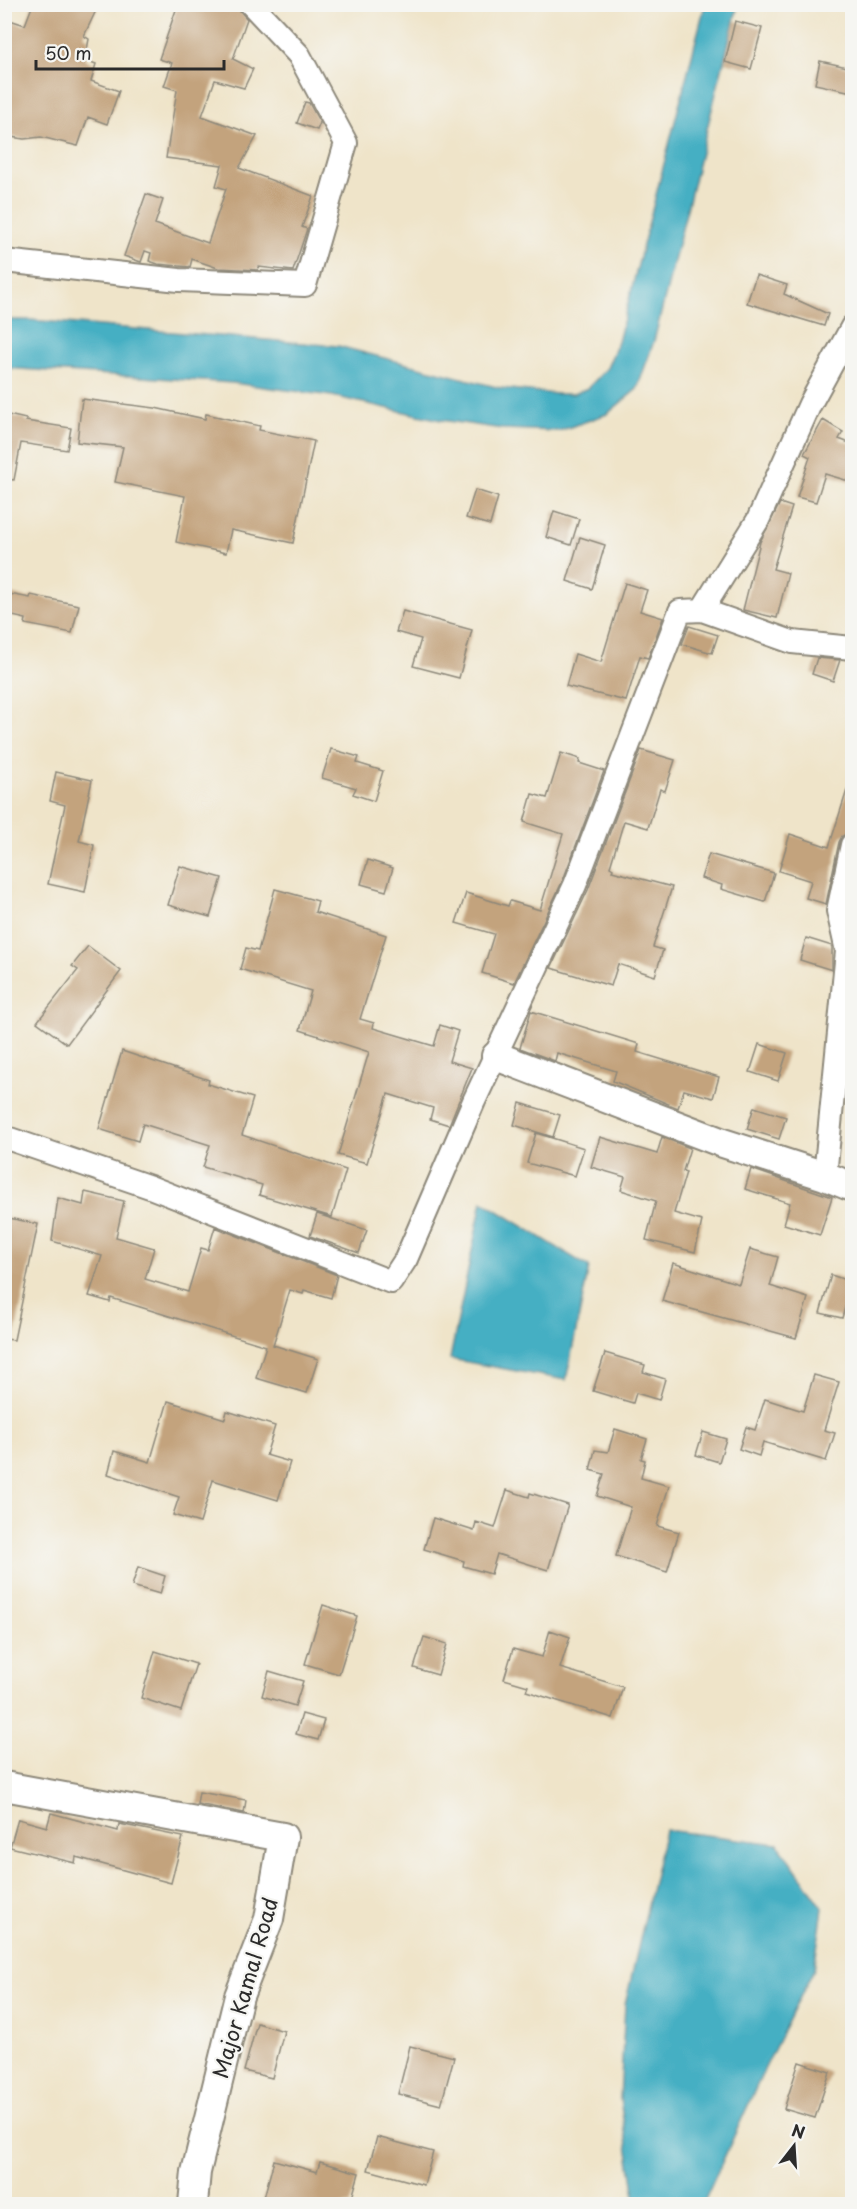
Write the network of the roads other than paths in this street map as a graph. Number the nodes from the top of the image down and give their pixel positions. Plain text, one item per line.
1 (251, 4) edge
2 (4, 261) edge
3 (852, 327) edge
4 (702, 610) junction
5 (852, 648) edge
6 (852, 845) edge
7 (496, 1056) junction
8 (4, 1137) edge
9 (825, 1176) junction
10 (852, 1187) edge
11 (4, 1786) edge
12 (193, 2205) edge

1 - 2 street
3 - 4 street
4 - 5 street
4 - 7 street
6 - 9 street
7 - 8 street
7 - 9 street
9 - 10 street
11 - 12 street, Major Kamal Road

